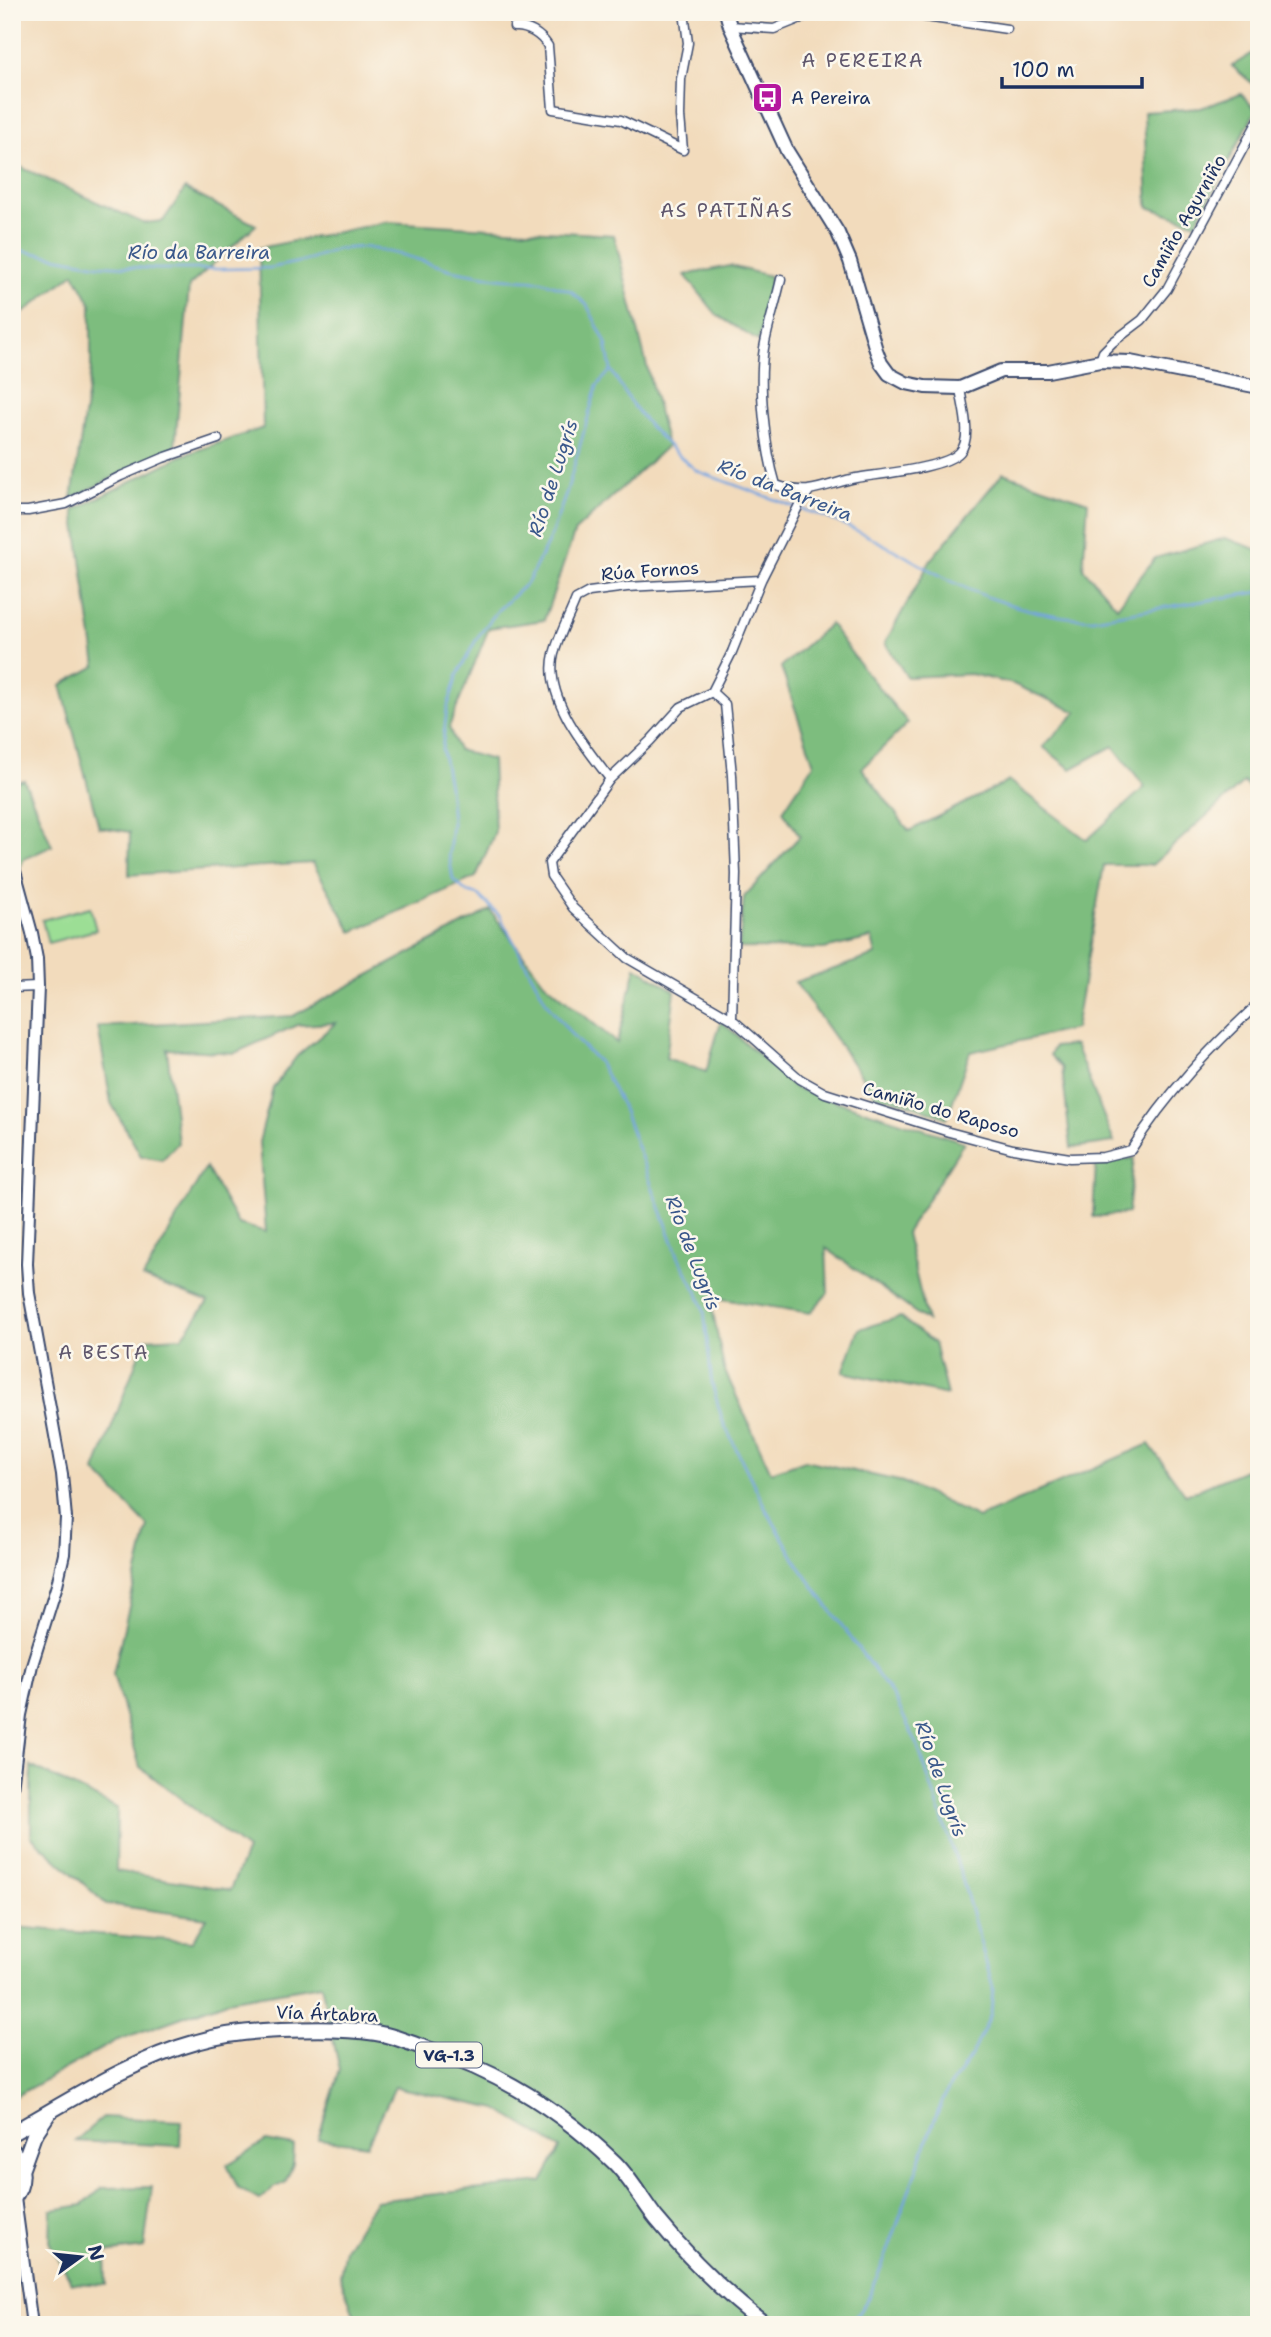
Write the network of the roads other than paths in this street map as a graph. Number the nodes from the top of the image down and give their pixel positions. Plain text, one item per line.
1 (684, 12) edge
2 (726, 12) edge
3 (816, 12) edge
4 (892, 12) edge
5 (730, 26) junction
6 (514, 27) dead end
7 (1007, 29) dead end
8 (1259, 119) edge
9 (781, 279) dead end
10 (1100, 361) junction
11 (1259, 387) edge
12 (960, 388) junction
13 (218, 439) dead end
14 (810, 489) junction
15 (12, 511) edge
16 (761, 580) junction
17 (712, 692) junction
18 (610, 779) junction
19 (12, 860) edge
20 (38, 987) junction
21 (12, 988) edge
22 (1259, 1003) edge
23 (732, 1018) junction
24 (12, 1789) edge
25 (48, 2113) junction
26 (12, 2133) edge
27 (12, 2150) edge
28 (22, 2168) junction
29 (14, 2199) edge
30 (12, 2227) edge
31 (22, 2245) junction
32 (32, 2325) edge
33 (766, 2325) edge

1 - 6 street
2 - 5 main road
3 - 5 street
4 - 7 street
5 - 12 main road
8 - 10 street, Camiño Agurniño
9 - 14 street
10 - 11 main road
10 - 12 main road
12 - 14 street
13 - 15 street
14 - 16 street
16 - 17 street
16 - 18 street, Rúa Fornos
17 - 18 street
17 - 23 street
18 - 23 street
19 - 20 street
20 - 21 street
20 - 24 street
22 - 23 street, Camiño do Raposo
25 - 26 highway, Vía Ártabra / VG-1.3
25 - 28 highway
25 - 33 highway, Vía Ártabra / VG-1.3
27 - 28 highway
28 - 29 highway
29 - 31 street
30 - 31 street
31 - 32 street

